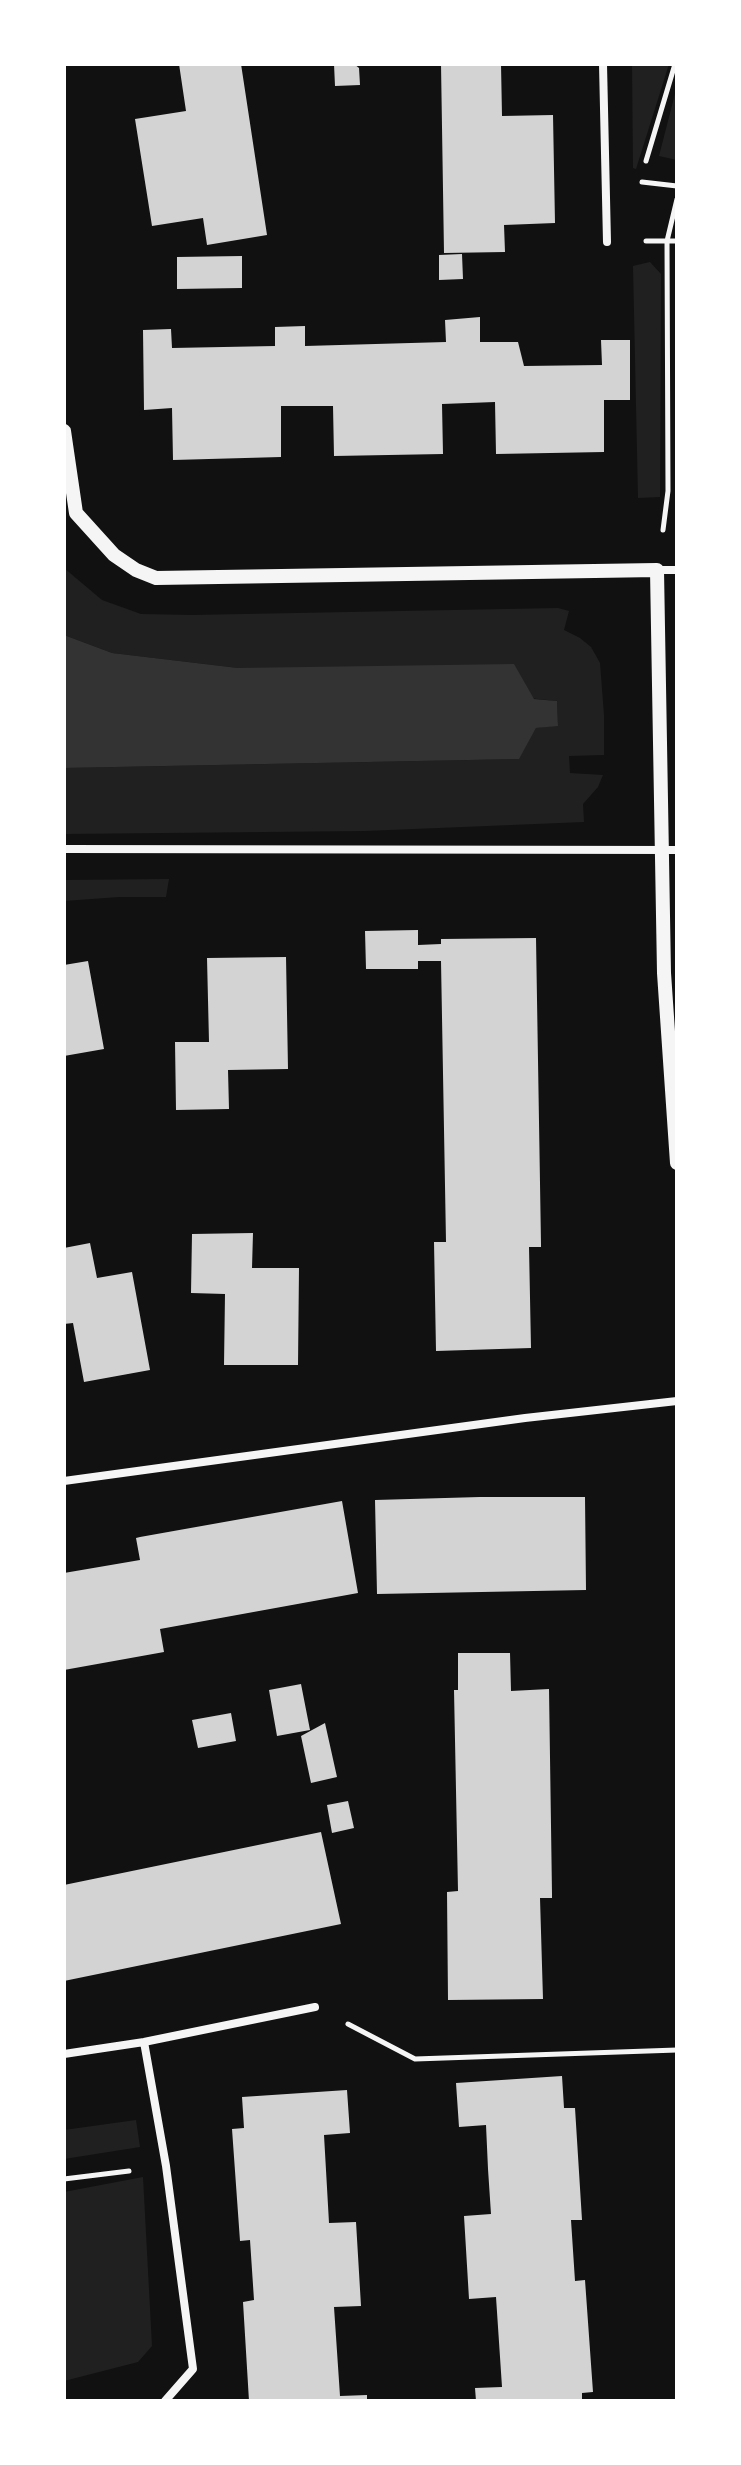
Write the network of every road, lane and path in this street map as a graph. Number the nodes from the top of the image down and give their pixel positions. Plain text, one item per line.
1 (603, 64) edge
2 (675, 64) edge
3 (644, 167) dead end
4 (677, 199) edge
5 (607, 242) dead end
6 (64, 431) edge
7 (657, 570) junction
8 (677, 570) edge
9 (64, 849) edge
10 (670, 850) edge
11 (677, 1163) edge
12 (677, 1401) edge
13 (64, 1481) edge
14 (315, 2007) joint
15 (144, 2042) junction
16 (677, 2050) edge
17 (64, 2054) edge
18 (166, 2166) junction
19 (64, 2179) edge
20 (165, 2401) edge

1 - 5 street
2 - 3 path
4 - 7 path
6 - 7 street
7 - 8 street
7 - 10 street
9 - 10 street
10 - 11 street
12 - 13 street
14 - 15 street
14 - 16 path
15 - 17 street
15 - 18 street
18 - 19 path
18 - 20 street

